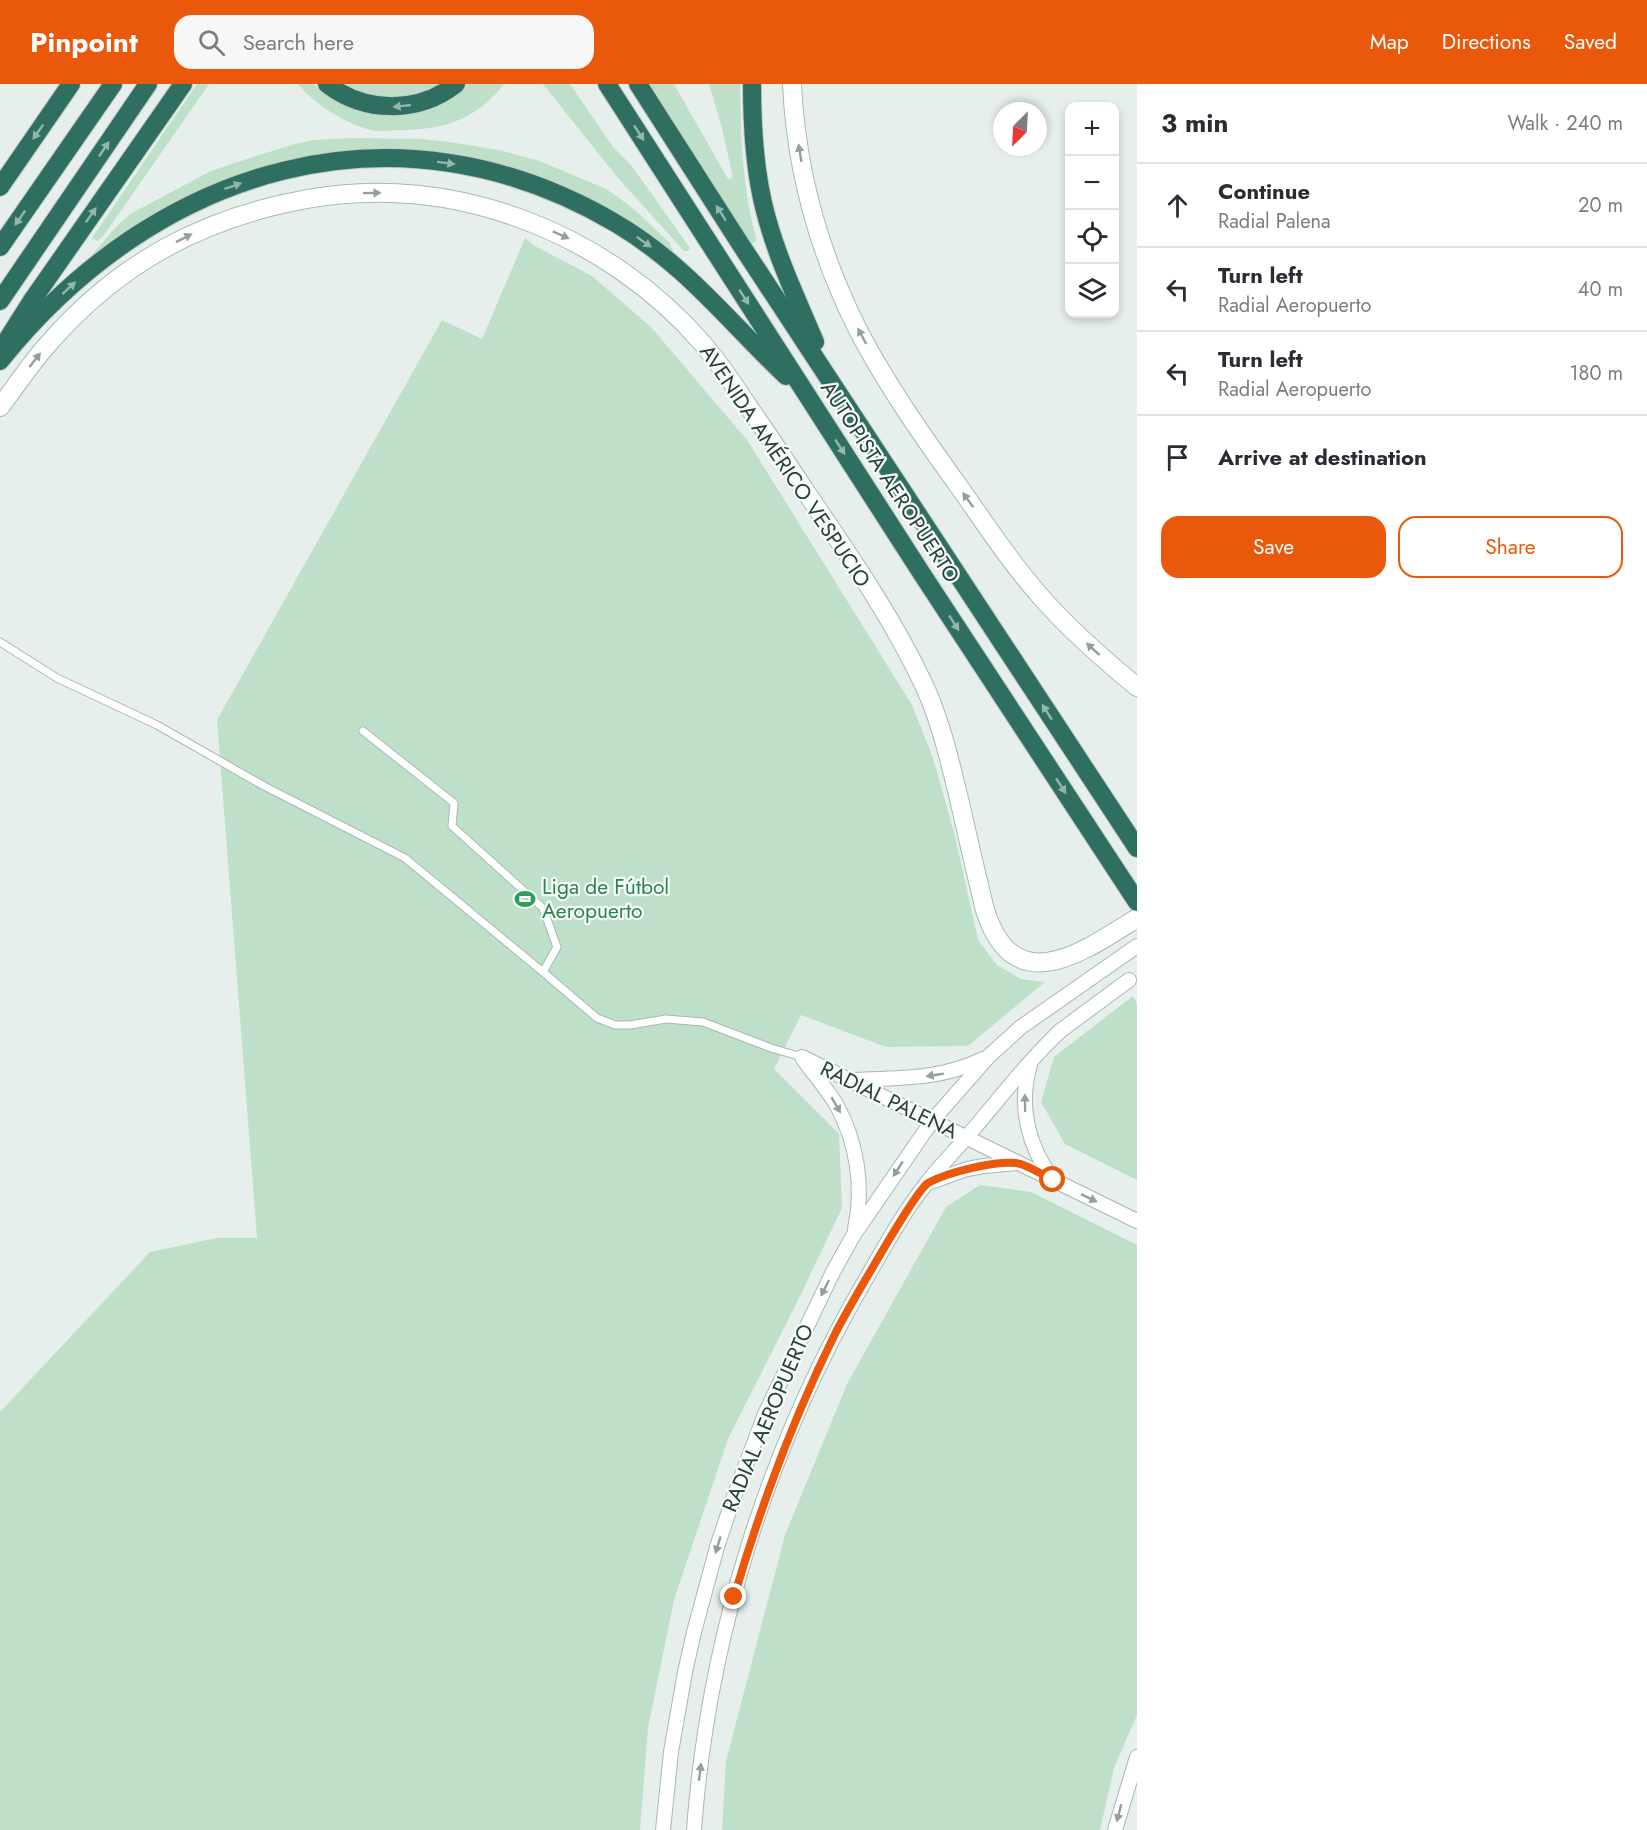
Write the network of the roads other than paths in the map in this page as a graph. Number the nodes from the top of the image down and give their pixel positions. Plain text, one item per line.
1 (71, 84) edge
2 (113, 84) edge
3 (148, 84) edge
4 (183, 84) edge
5 (327, 84) edge
6 (456, 84) edge
7 (608, 84) edge
8 (638, 84) edge
9 (752, 84) edge
10 (792, 84) edge
11 (0, 187) edge
12 (0, 247) edge
13 (0, 301) edge
14 (0, 351) edge
15 (0, 361) edge
16 (833, 385) junction
17 (808, 397) junction
18 (0, 407) edge
19 (0, 642) edge
20 (1137, 687) edge
21 (363, 731) dead end
22 (1137, 848) edge
23 (1137, 902) edge
24 (1137, 918) edge
25 (1137, 946) edge
26 (543, 972) junction
27 (1130, 980) dead end
28 (990, 1056) junction
29 (802, 1057) junction
30 (1031, 1060) junction
31 (850, 1080) junction
32 (932, 1120) junction
33 (967, 1138) junction
34 (1017, 1163) junction
35 (1053, 1180) junction
36 (926, 1184) junction
37 (1137, 1221) edge
38 (853, 1236) junction
39 (1137, 1757) edge
40 (663, 1830) edge
41 (694, 1830) edge
42 (1115, 1830) edge

1 -> 11 highway
2 -> 12 highway
13 -> 3 highway
14 -> 4 highway
6 -> 5 highway
7 -> 17 highway, AUTOPISTA AEROPUERTO
16 -> 8 highway, AUTOPISTA AEROPUERTO
9 - 16 highway
20 -> 10 street
15 -> 17 highway
22 -> 16 highway, AUTOPISTA AEROPUERTO
17 -> 23 highway, AUTOPISTA AEROPUERTO
18 -> 24 street, AVENIDA AMÉRICO VESPUCIO
19 - 26 lane
21 - 26 lane
25 - 28 street, RADIAL AEROPUERTO
26 - 29 lane
27 - 30 street, RADIAL AEROPUERTO
28 -> 31 street, RADIAL AEROPUERTO
28 - 32 street, RADIAL AEROPUERTO
29 - 31 street, RADIAL PALENA
29 -> 38 street, RADIAL PALENA
30 - 33 street, RADIAL AEROPUERTO
35 -> 30 street
31 - 32 street, RADIAL PALENA
32 - 33 street, RADIAL PALENA
32 -> 38 street, RADIAL AEROPUERTO
33 - 34 street, RADIAL PALENA
33 - 36 street, RADIAL AEROPUERTO
34 - 35 street, RADIAL PALENA
34 - 36 street
35 -> 37 street, RADIAL PALENA
41 -> 36 street, RADIAL AEROPUERTO
38 -> 40 street, RADIAL AEROPUERTO
39 -> 42 street

